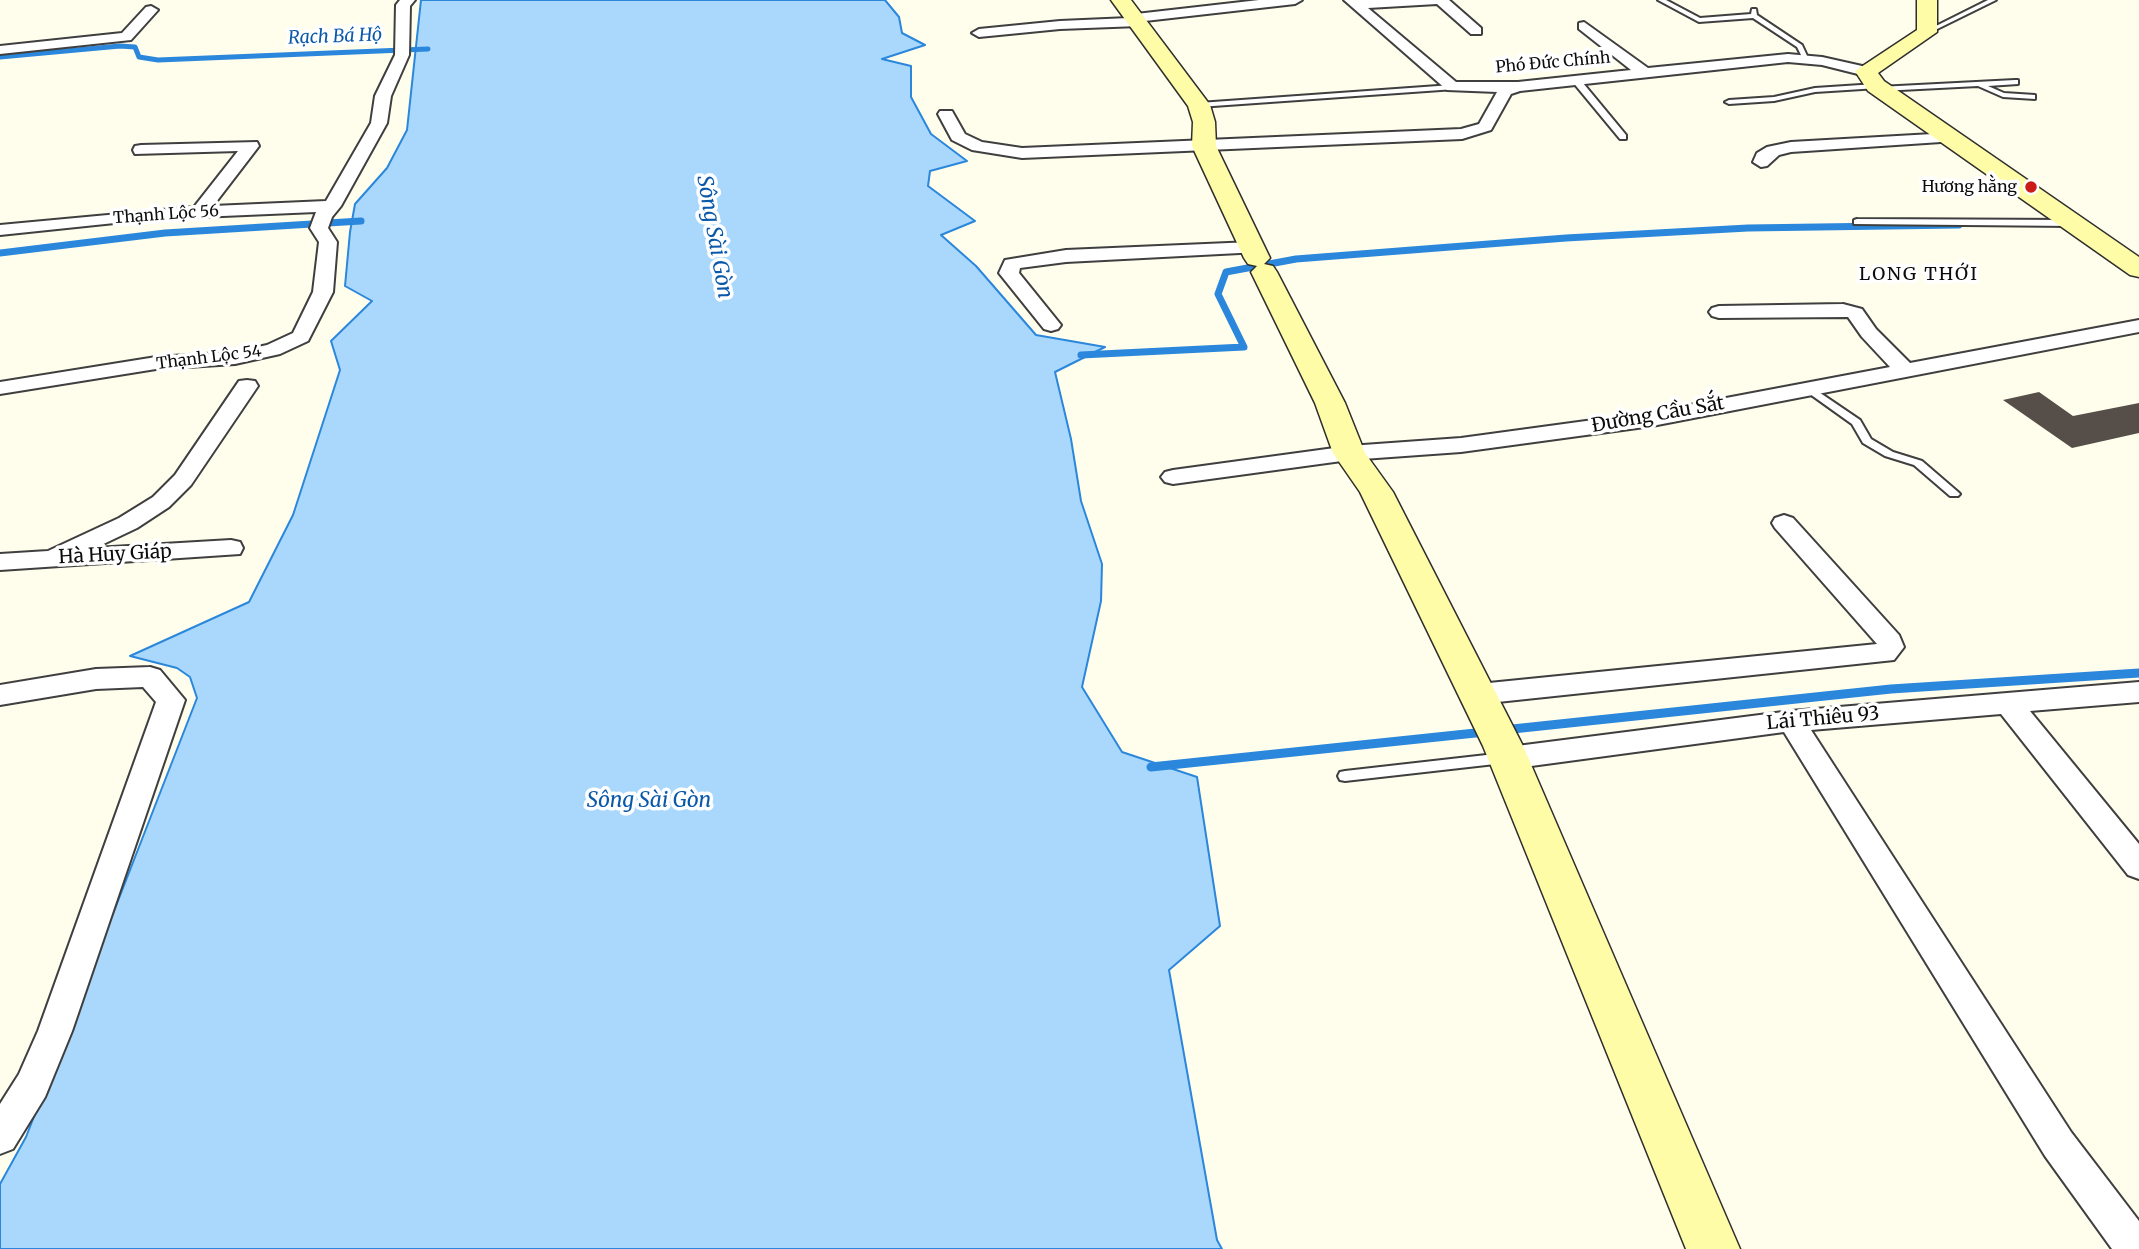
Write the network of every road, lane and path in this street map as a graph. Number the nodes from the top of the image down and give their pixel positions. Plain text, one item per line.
1 (408, 0) edge
2 (1121, 0) edge
3 (1295, 0) edge
4 (1439, 0) edge
5 (1661, 0) edge
6 (1927, 0) edge
7 (1993, 0) edge
8 (1354, 2) edge
9 (151, 10) dead end
10 (1137, 20) junction
11 (1584, 26) dead end
12 (1476, 31) dead end
13 (1927, 32) junction
14 (979, 33) dead end
15 (0, 50) edge
16 (402, 50) joint
17 (99, 52) dead end
18 (1805, 58) junction
19 (0, 60) edge
20 (1643, 72) junction
21 (1575, 79) junction
22 (1874, 82) junction
23 (2015, 82) dead end
24 (1980, 85) junction
25 (1452, 87) junction
26 (1518, 87) junction
27 (2032, 97) dead end
28 (1729, 102) dead end
29 (1199, 105) junction
30 (946, 114) dead end
31 (1623, 137) dead end
32 (1950, 138) junction
33 (1204, 146) junction
34 (141, 150) dead end
35 (1761, 162) dead end
36 (200, 211) junction
37 (325, 217) junction
38 (1857, 222) dead end
39 (2072, 223) junction
40 (0, 230) edge
41 (1258, 259) junction
42 (2139, 269) edge
43 (1718, 312) dead end
44 (1051, 325) dead end
45 (2139, 326) edge
46 (1904, 369) junction
47 (247, 386) dead end
48 (1807, 387) junction
49 (0, 388) edge
50 (1349, 453) junction
51 (1174, 477) dead end
52 (1954, 494) dead end
53 (1784, 523) dead end
54 (231, 548) dead end
55 (52, 559) junction
56 (0, 562) edge
57 (2139, 692) edge
58 (0, 695) edge
59 (2008, 703) junction
60 (1791, 721) junction
61 (1495, 728) junction
62 (1345, 776) dead end
63 (2139, 866) edge
64 (0, 1137) edge
65 (1713, 1249) edge
66 (2136, 1249) edge

1 - 16 street
2 - 10 street
3 - 10 street
4 - 8 street
4 - 12 street
5 - 18 lane
6 - 13 street
7 - 13 lane
8 - 25 street
9 - 15 street
10 - 14 street
10 - 29 street
11 - 20 street
13 - 22 street
16 - 37 street
17 - 19 street
18 - 20 street, Phó Đức Chính
18 - 22 street, Phó Đức Chính
20 - 21 street, Phó Đức Chính
21 - 26 street, Phó Đức Chính
21 - 31 lane
22 - 24 lane
22 - 28 lane
22 - 32 street
23 - 24 lane
24 - 27 lane
25 - 26 street, Phó Đức Chính
25 - 29 lane, Phó Đức Chính
26 - 33 street
29 - 33 street
30 - 33 street
32 - 35 street
32 - 39 street
33 - 41 street
34 - 36 street
36 - 37 street, Thạnh Lộc 56
36 - 40 street, Thạnh Lộc 56
37 - 49 street, Thạnh Lộc 54
38 - 39 lane
39 - 42 street
41 - 44 street
41 - 50 street
43 - 46 street
45 - 46 street, Đường Cầu Sắt
46 - 48 street, Đường Cầu Sắt
47 - 55 street
48 - 50 street, Đường Cầu Sắt
48 - 52 lane
50 - 51 street, Đường Cầu Sắt
50 - 61 street
53 - 61 street
54 - 55 street, Hà Huy Giáp
55 - 56 street, Hà Huy Giáp
57 - 59 street, Lái Thiêu 93
58 - 64 street
59 - 60 street, Lái Thiêu 93
59 - 63 street
60 - 61 street, Lái Thiêu 93
60 - 66 street
61 - 62 lane
61 - 65 street

